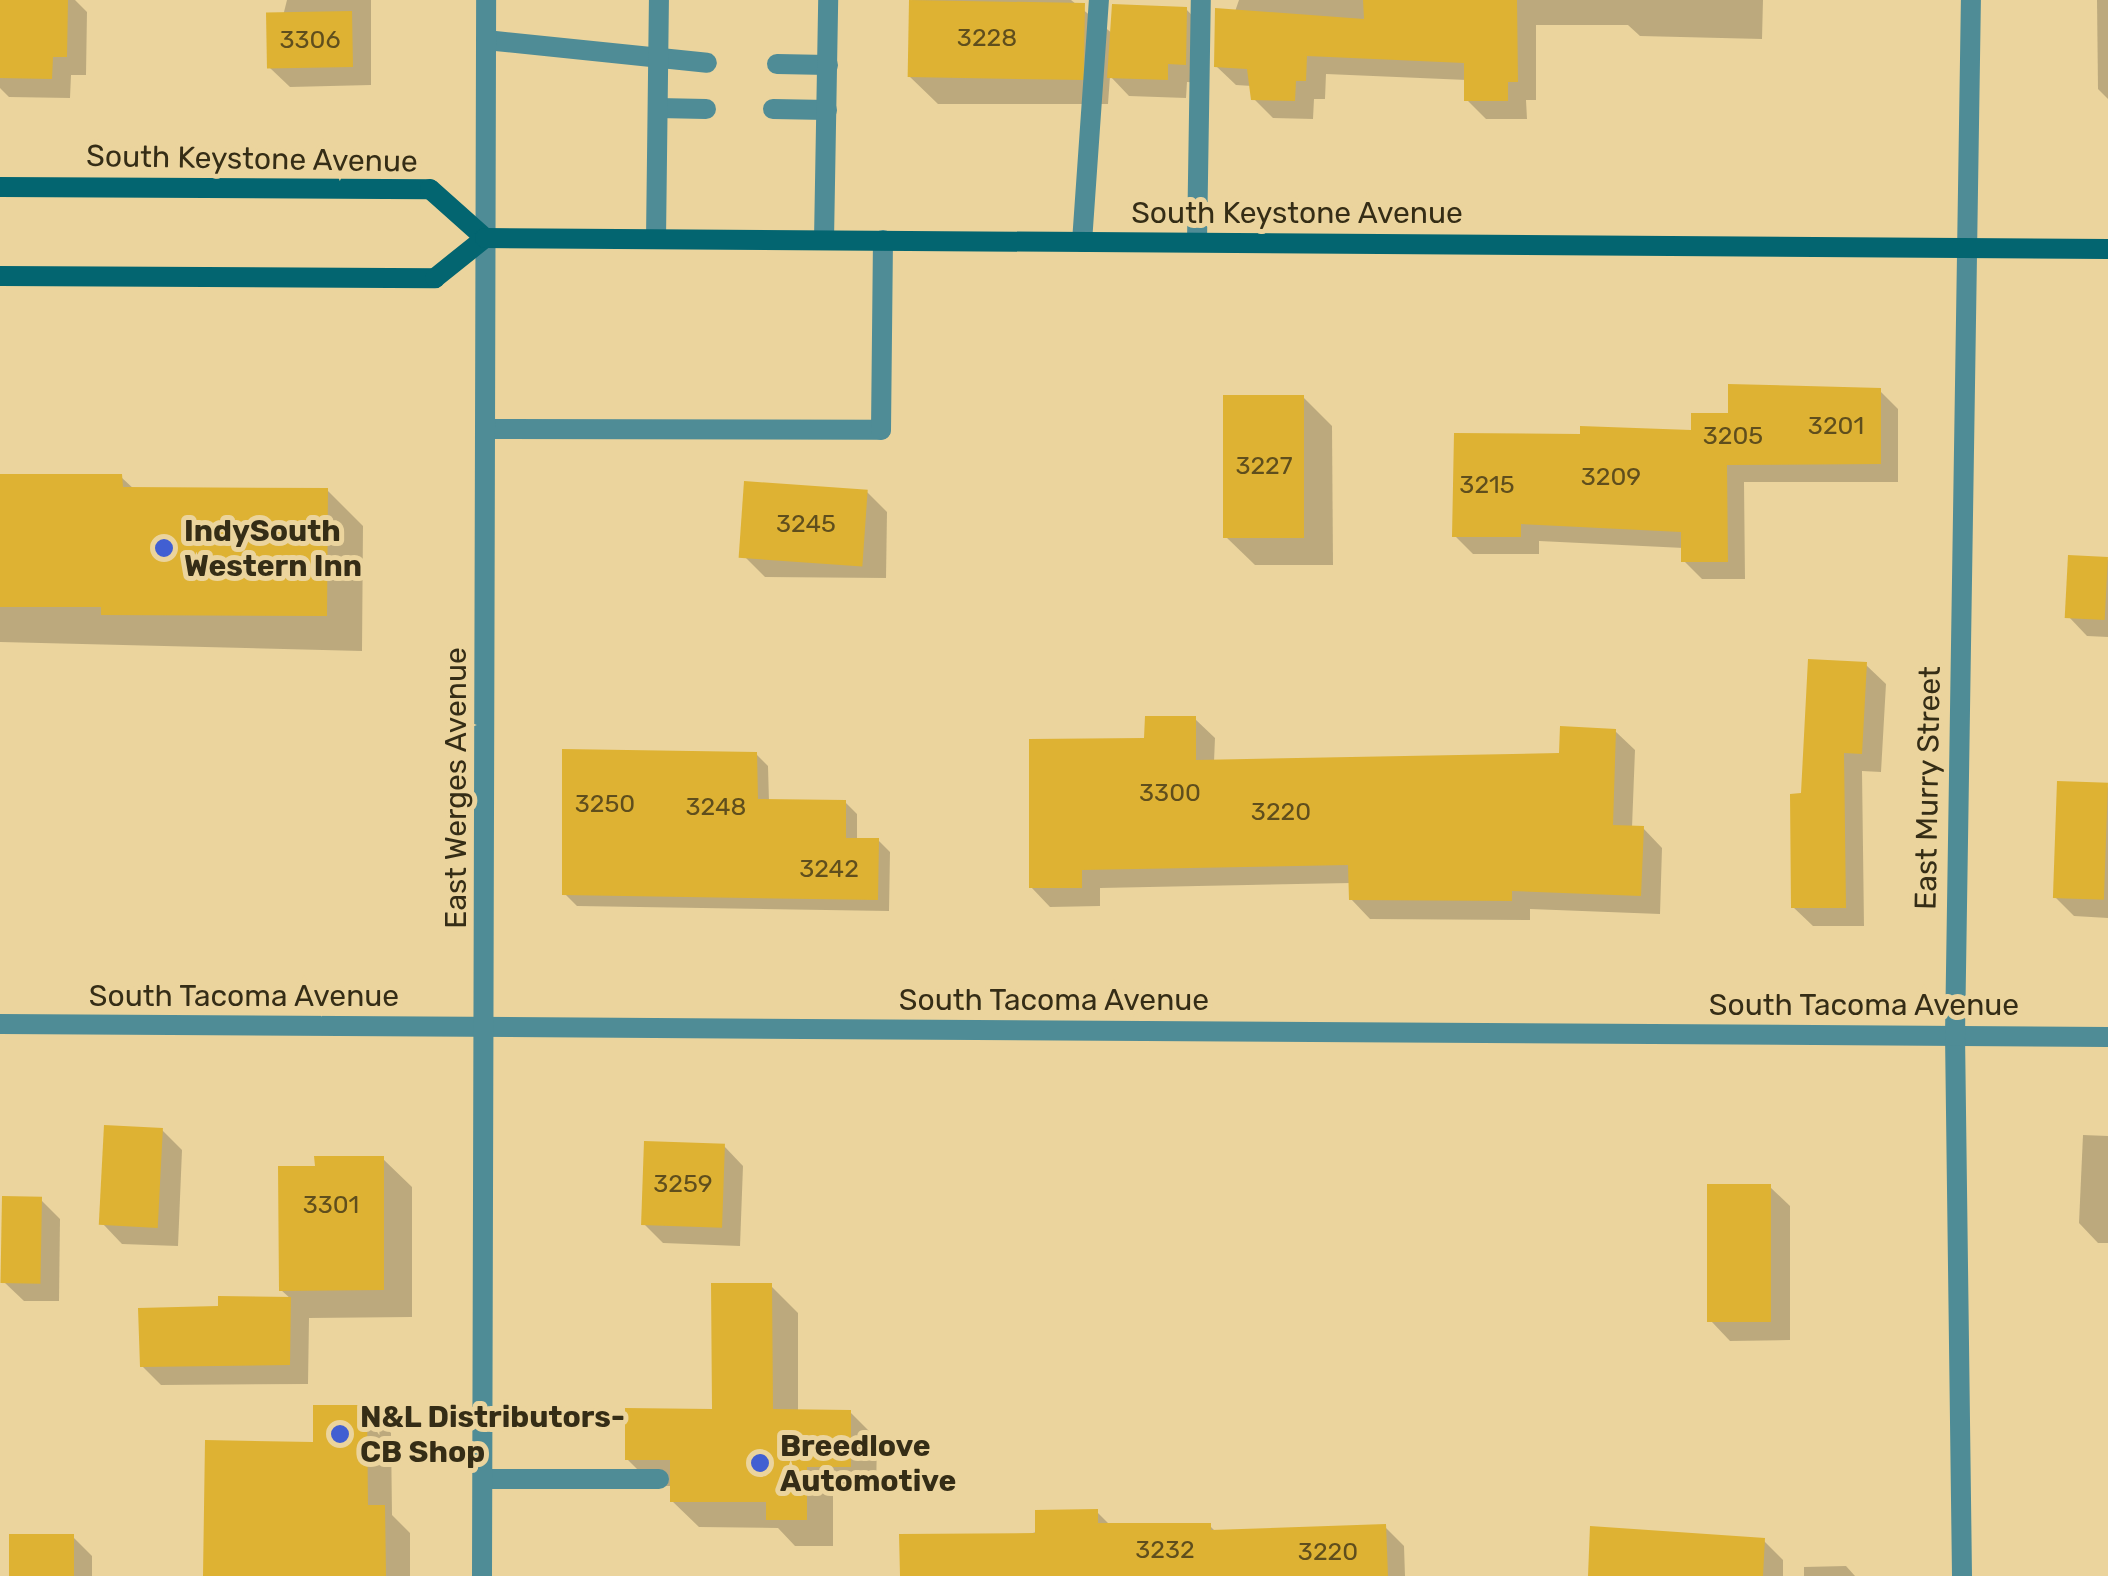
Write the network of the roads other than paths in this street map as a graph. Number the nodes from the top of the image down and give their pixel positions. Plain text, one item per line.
1 (486, 0) edge
2 (659, 0) edge
3 (828, 0) edge
4 (1099, 0) edge
5 (1201, 0) edge
6 (1971, 0) edge
7 (486, 40) junction
8 (659, 63) junction
9 (707, 63) dead end
10 (777, 64) dead end
11 (828, 65) junction
12 (658, 108) junction
13 (706, 108) dead end
14 (774, 109) dead end
15 (827, 110) junction
16 (0, 187) edge
17 (485, 238) junction
18 (656, 238) junction
19 (824, 240) junction
20 (882, 240) junction
21 (1082, 242) junction
22 (1197, 242) junction
23 (1966, 248) junction
24 (2108, 249) edge
25 (0, 276) edge
26 (485, 428) junction
27 (0, 1024) edge
28 (486, 1027) junction
29 (1955, 1036) junction
30 (2108, 1037) edge
31 (482, 1479) junction
32 (660, 1479) dead end
33 (482, 1576) edge
34 (1962, 1576) edge

1 - 7 street, East Werges Avenue
2 - 8 street
3 - 11 street
4 - 21 street
5 - 22 street
6 - 23 street, East Murry Street
7 - 8 street
7 - 17 street, East Werges Avenue
8 - 9 street
8 - 12 street
10 - 11 street
11 - 15 street
12 - 13 street
12 - 18 street
14 - 15 street
15 - 19 street
16 - 17 main road, South Keystone Avenue
17 - 18 main road, South Keystone Avenue
17 - 25 main road
17 - 26 street, East Werges Avenue
18 - 19 main road, South Keystone Avenue
19 - 20 main road, South Keystone Avenue
20 - 21 main road, South Keystone Avenue
20 - 26 street
21 - 22 main road, South Keystone Avenue
22 - 23 main road, South Keystone Avenue
23 - 24 main road, South Keystone Avenue
23 - 29 street, East Murry Street
26 - 28 street, East Werges Avenue
27 - 28 street, South Tacoma Avenue
28 - 29 street, South Tacoma Avenue
28 - 31 street, East Werges Avenue
29 - 30 street, South Tacoma Avenue
29 - 34 street, East Murry Street
31 - 32 street
31 - 33 street, East Werges Avenue

